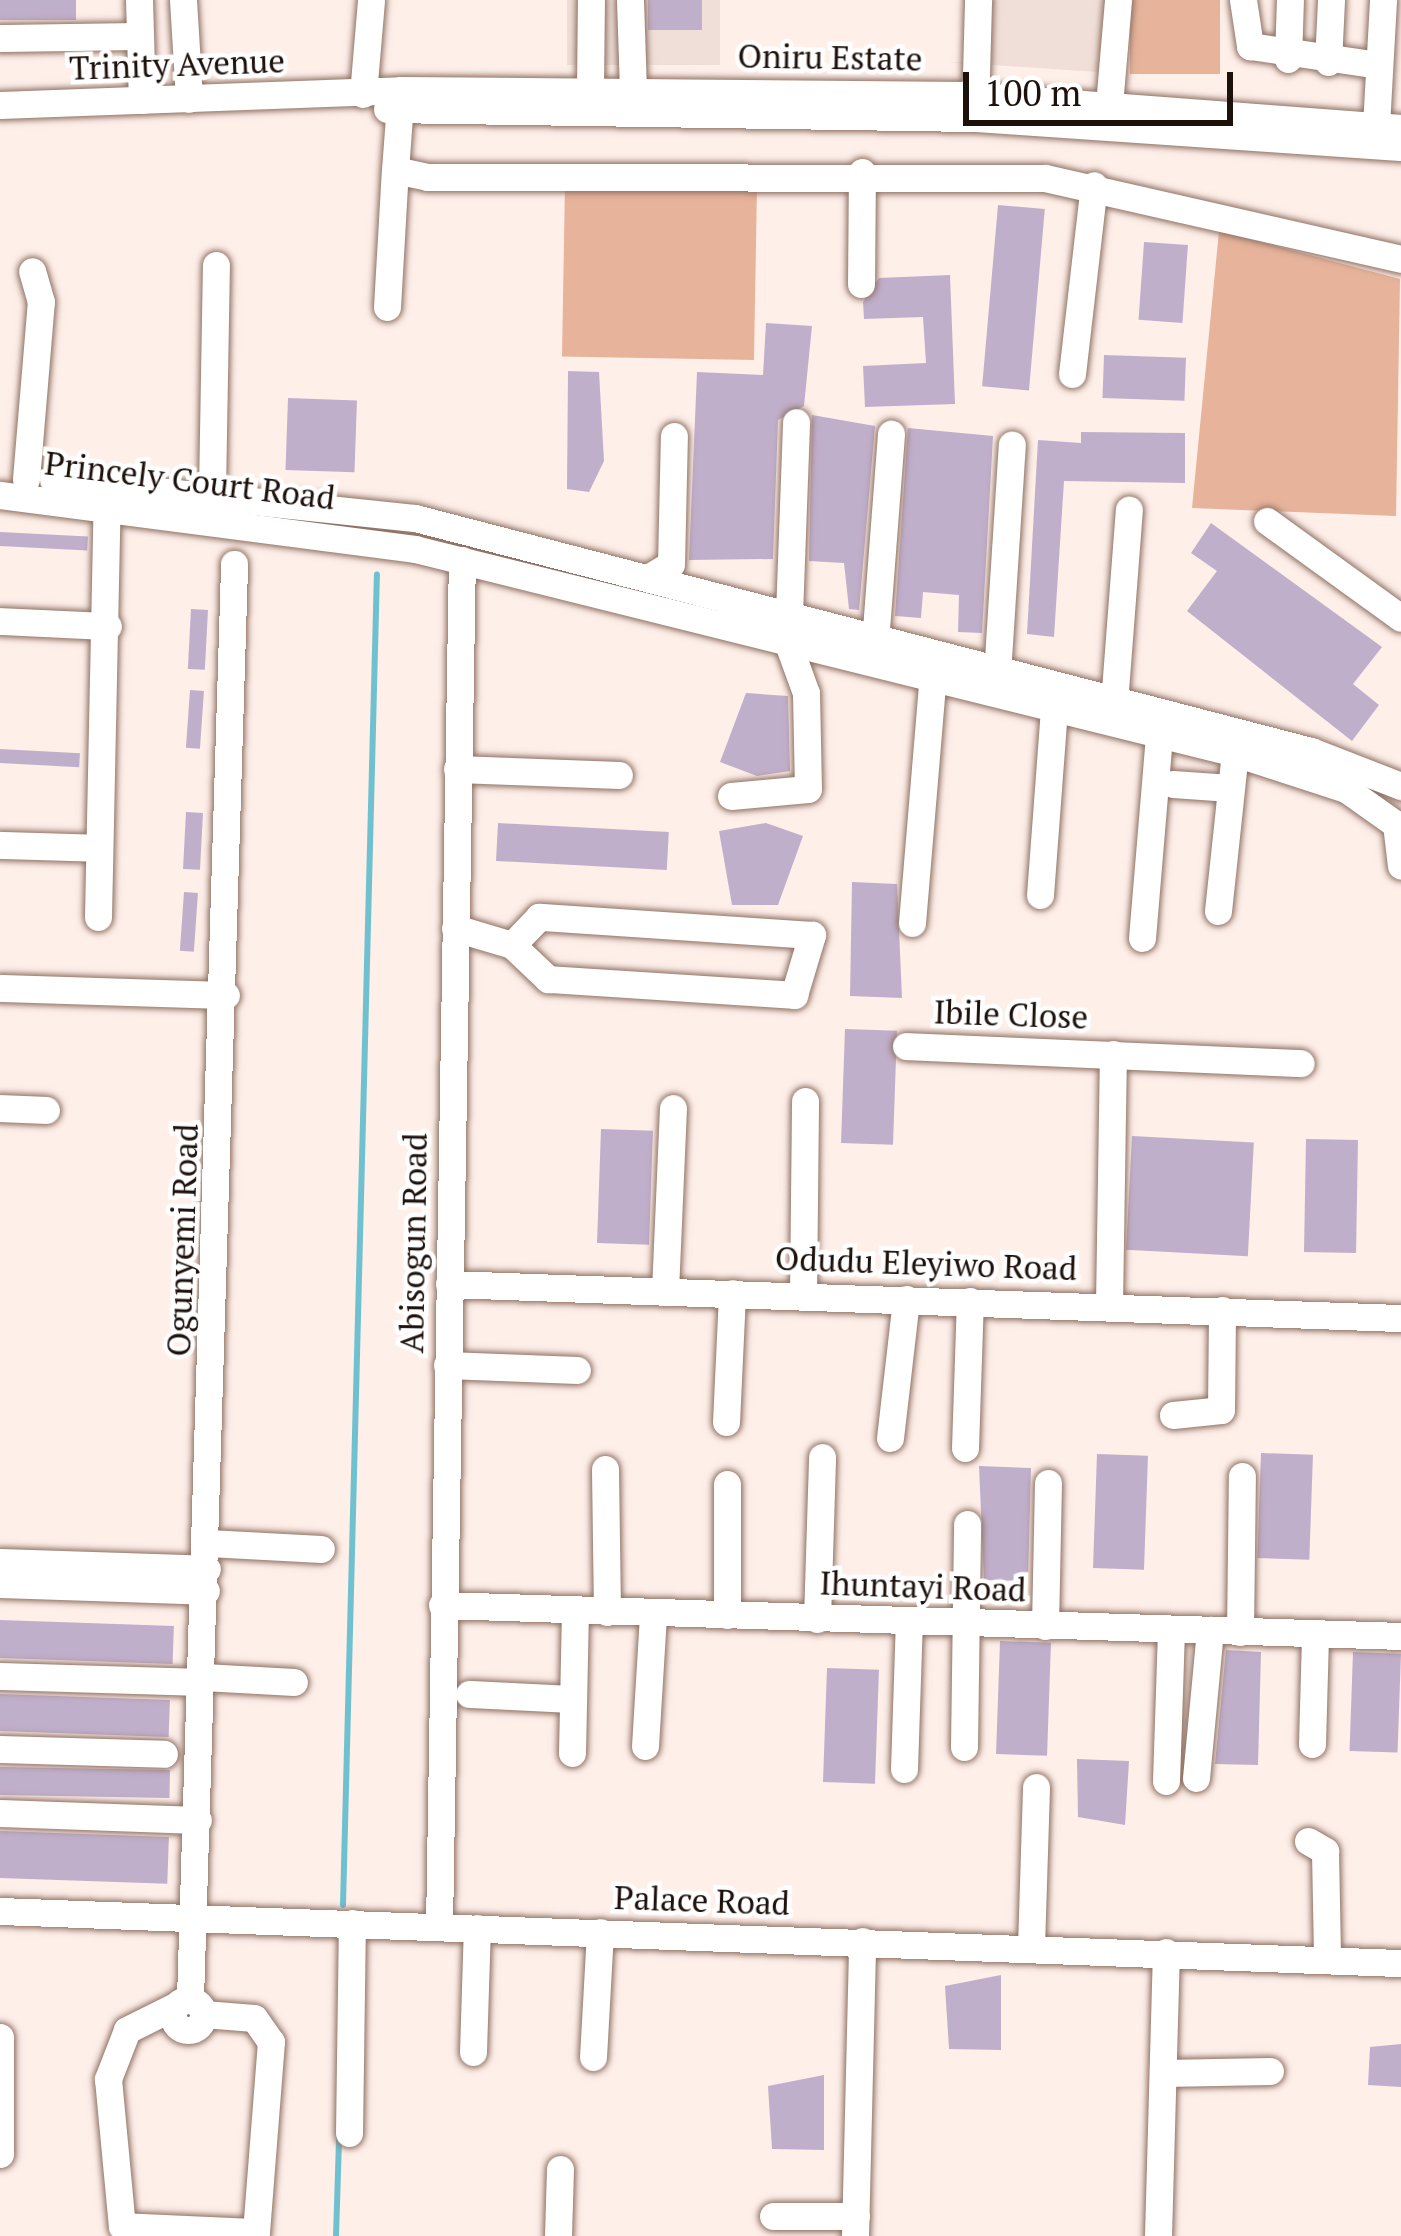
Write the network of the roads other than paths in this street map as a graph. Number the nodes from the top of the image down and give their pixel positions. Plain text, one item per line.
1 (139, 0) edge
2 (183, 0) edge
3 (371, 0) edge
4 (591, 0) edge
5 (630, 0) edge
6 (978, 0) edge
7 (989, 0) edge
8 (1100, 0) edge
9 (1118, 0) edge
10 (1243, 0) edge
11 (1290, 0) edge
12 (1331, 0) edge
13 (1383, 0) edge
14 (140, 37) junction
15 (0, 38) edge
16 (988, 49) dead end
17 (1101, 58) dead end
18 (1288, 59) junction
19 (1328, 62) junction
20 (1379, 65) junction
21 (590, 90) junction
22 (633, 90) junction
23 (359, 94) junction
24 (188, 99) junction
25 (142, 100) junction
26 (401, 102) junction
27 (0, 104) edge
28 (975, 106) junction
29 (1108, 116) junction
30 (1388, 127) edge
31 (1401, 147) edge
32 (394, 170) junction
33 (862, 172) junction
34 (1094, 185) junction
35 (1401, 260) edge
36 (216, 265) dead end
37 (32, 271) dead end
38 (861, 284) dead end
39 (386, 307) dead end
40 (1072, 374) dead end
41 (796, 422) dead end
42 (891, 434) dead end
43 (674, 436) dead end
44 (1012, 444) dead end
45 (13, 479) edge
46 (212, 491) junction
47 (0, 495) edge
48 (107, 502) junction
49 (1129, 510) dead end
50 (1267, 521) dead end
51 (462, 560) junction
52 (234, 564) dead end
53 (651, 576) junction
54 (697, 585) junction
55 (687, 614) junction
56 (789, 615) junction
57 (1401, 618) edge
58 (0, 621) edge
59 (108, 626) junction
60 (875, 642) junction
61 (790, 649) junction
62 (997, 674) junction
63 (932, 685) junction
64 (1114, 704) junction
65 (1054, 709) junction
66 (1159, 736) junction
67 (1235, 753) junction
68 (457, 769) junction
69 (619, 776) dead end
70 (1173, 784) dead end
71 (1401, 785) edge
72 (1230, 788) junction
73 (731, 796) dead end
74 (1398, 826) edge
75 (0, 844) edge
76 (99, 848) junction
77 (1401, 866) edge
78 (1040, 895) dead end
79 (1218, 910) dead end
80 (98, 917) dead end
81 (912, 923) dead end
82 (455, 928) junction
83 (1142, 938) dead end
84 (512, 945) junction
85 (0, 988) edge
86 (226, 995) junction
87 (906, 1046) dead end
88 (1113, 1054) junction
89 (1301, 1063) dead end
90 (806, 1101) dead end
91 (0, 1108) edge
92 (674, 1108) dead end
93 (46, 1110) dead end
94 (449, 1284) junction
95 (665, 1291) junction
96 (732, 1293) junction
97 (803, 1296) junction
98 (906, 1299) junction
99 (970, 1301) junction
100 (1109, 1305) junction
101 (1222, 1310) junction
102 (1401, 1318) edge
103 (447, 1365) junction
104 (578, 1370) dead end
105 (1173, 1415) dead end
106 (726, 1422) dead end
107 (890, 1438) dead end
108 (964, 1448) dead end
109 (822, 1456) dead end
110 (605, 1469) dead end
111 (1242, 1476) dead end
112 (1048, 1483) dead end
113 (727, 1484) dead end
114 (967, 1524) dead end
115 (321, 1549) dead end
116 (0, 1562) edge
117 (207, 1568) junction
118 (0, 1584) edge
119 (442, 1605) junction
120 (575, 1612) junction
121 (607, 1612) junction
122 (653, 1614) junction
123 (728, 1615) junction
124 (818, 1619) junction
125 (909, 1622) junction
126 (967, 1623) junction
127 (1045, 1626) junction
128 (1171, 1629) junction
129 (1210, 1630) junction
130 (1240, 1632) junction
131 (1315, 1634) junction
132 (1401, 1636) edge
133 (0, 1676) edge
134 (203, 1680) junction
135 (294, 1682) dead end
136 (469, 1694) dead end
137 (573, 1700) junction
138 (1312, 1744) dead end
139 (645, 1746) dead end
140 (964, 1747) dead end
141 (0, 1749) edge
142 (164, 1754) dead end
143 (572, 1754) dead end
144 (904, 1768) dead end
145 (1196, 1778) dead end
146 (1166, 1781) dead end
147 (1036, 1787) dead end
148 (0, 1813) edge
149 (198, 1820) junction
150 (1308, 1841) dead end
151 (0, 1911) edge
152 (194, 1917) junction
153 (352, 1923) junction
154 (439, 1927) junction
155 (477, 1928) junction
156 (599, 1932) junction
157 (862, 1941) junction
158 (1031, 1947) junction
159 (1166, 1952) junction
160 (1327, 1960) junction
161 (1401, 1963) edge
162 (190, 2006) junction
163 (0, 2037) edge
164 (473, 2052) dead end
165 (593, 2057) dead end
166 (1270, 2071) dead end
167 (1162, 2073) junction
168 (349, 2133) dead end
169 (0, 2154) edge
170 (560, 2169) dead end
171 (773, 2216) dead end
172 (856, 2226) edge
173 (559, 2236) edge
174 (1158, 2236) edge

1 - 14 street
2 - 24 street
3 - 23 street
4 - 21 street
5 - 22 street
6 - 28 street
7 - 16 street
8 - 17 street
9 - 29 street
10 - 18 street
11 - 18 street
12 - 19 street
13 - 20 street
14 - 15 street
14 - 25 street
18 - 19 street
19 - 20 street
20 - 30 street
21 - 22 street, Oniru Estate
21 - 26 street, Oniru Estate
22 - 28 street, Oniru Estate
23 - 24 street, Trinity Avenue
23 - 26 street, Trinity Avenue
24 - 25 street, Trinity Avenue
25 - 27 street, Trinity Avenue
26 - 28 street, Oniru Estate
26 - 32 street
28 - 29 street, Oniru Estate
29 - 30 street, Oniru Estate
29 - 31 street, Oniru Estate
32 - 33 street
32 - 39 street
33 - 34 street
33 - 38 street
34 - 35 street
34 - 40 street
36 - 46 street
37 - 45 street
41 - 56 street
42 - 60 street
43 - 53 street
44 - 62 street
45 - 46 street
46 - 53 street
47 - 48 street, Princely Court Road
48 - 51 street, Princely Court Road
48 - 59 street
49 - 64 street
50 - 57 street
51 - 55 street, Princely Court Road
51 - 68 street, Abisogun Road
52 - 86 street, Ogunyemi Road
53 - 54 street
54 - 55 street
54 - 56 street
55 - 61 street, Princely Court Road
56 - 60 street
58 - 59 street
59 - 76 street
60 - 62 street
61 - 63 street, Princely Court Road
61 - 73 street
62 - 64 street
63 - 65 street, Princely Court Road
63 - 81 street
64 - 71 street
65 - 66 street, Princely Court Road
65 - 78 street
66 - 67 street, Princely Court Road
66 - 83 street
67 - 72 street
67 - 74 street, Princely Court Road
68 - 69 street
68 - 82 street, Abisogun Road
70 - 72 street
72 - 79 street
74 - 77 street
75 - 76 street
76 - 80 street
82 - 84 street
82 - 94 street, Abisogun Road
84 - 84 street
85 - 86 street
86 - 117 street, Ogunyemi Road
87 - 88 street, Ibile Close
88 - 89 street, Ibile Close
88 - 100 street, Ibile Close
90 - 97 street
91 - 93 street
92 - 95 street
94 - 95 street, Odudu Eleyiwo Road
94 - 103 street, Abisogun Road
95 - 96 street, Odudu Eleyiwo Road
96 - 97 street, Odudu Eleyiwo Road
96 - 106 street
97 - 98 street, Odudu Eleyiwo Road
98 - 99 street, Odudu Eleyiwo Road
98 - 107 street
99 - 100 street, Odudu Eleyiwo Road
99 - 108 street
100 - 101 street, Odudu Eleyiwo Road
101 - 102 street, Odudu Eleyiwo Road
101 - 105 street
103 - 104 street
103 - 119 street, Abisogun Road
109 - 124 street
110 - 121 street
111 - 130 street
112 - 127 street
113 - 123 street
114 - 126 street
115 - 117 street
116 - 117 street
117 - 118 street
117 - 134 street, Ogunyemi Road
119 - 120 street, Ihuntayi Road
119 - 154 street, Abisogun Road
120 - 121 street, Ihuntayi Road
120 - 137 street
121 - 122 street, Ihuntayi Road
122 - 123 street, Ihuntayi Road
122 - 139 street
123 - 124 street, Ihuntayi Road
124 - 125 street, Ihuntayi Road
125 - 126 street, Ihuntayi Road
125 - 144 street
126 - 127 street, Ihuntayi Road
126 - 140 street
127 - 128 street, Ihuntayi Road
128 - 129 street, Ihuntayi Road
128 - 146 street
129 - 130 street, Ihuntayi Road
129 - 145 street
130 - 131 street, Ihuntayi Road
131 - 132 street, Ihuntayi Road
131 - 138 street
133 - 134 street
134 - 135 street
134 - 149 street, Ogunyemi Road
136 - 137 street
137 - 143 street
141 - 142 street
147 - 158 street
148 - 149 street
149 - 152 street, Ogunyemi Road
150 - 160 street
151 - 152 street, Palace Road
152 - 153 street, Palace Road
152 - 162 street, Ogunyemi Road
153 - 154 street, Palace Road
153 - 168 street
154 - 155 street, Palace Road
155 - 156 street, Palace Road
155 - 164 street
156 - 157 street, Palace Road
156 - 165 street
157 - 158 street, Palace Road
157 - 172 street
158 - 159 street, Palace Road
159 - 160 street, Palace Road
159 - 167 street
160 - 161 street, Palace Road
162 - 162 street
163 - 169 street
166 - 167 street
167 - 174 street
170 - 173 street
171 - 172 street

